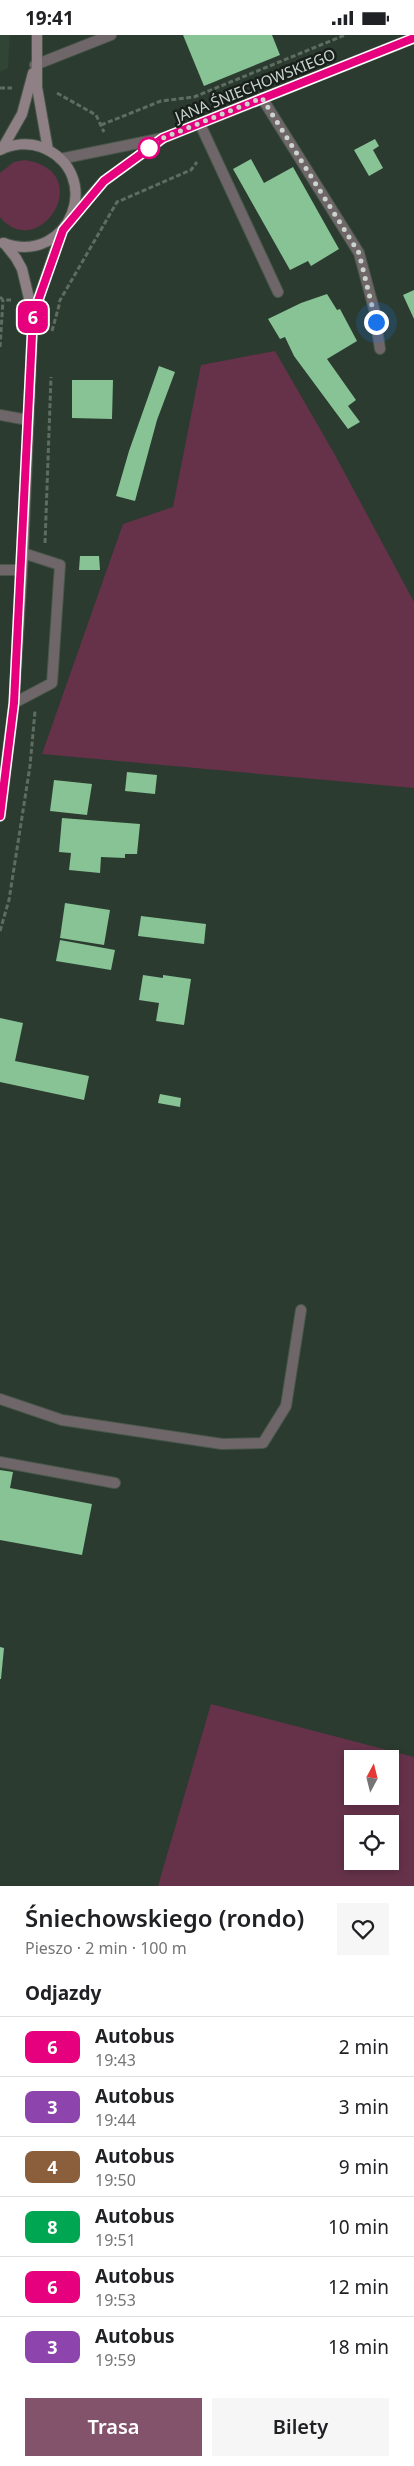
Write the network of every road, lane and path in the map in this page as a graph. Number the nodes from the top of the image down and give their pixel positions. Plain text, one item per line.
1 (37, 35) edge
2 (111, 35) edge
3 (345, 35) edge
4 (414, 38) edge
5 (35, 65) junction
6 (262, 98) junction
7 (200, 123) junction
8 (101, 125) dead end
9 (163, 138) junction
10 (1, 149) edge
11 (48, 150) junction
12 (60, 159) junction
13 (71, 218) junction
14 (63, 230) junction
15 (2, 242) edge
16 (278, 292) dead end
17 (3, 300) dead end
18 (33, 315) junction
19 (0, 347) edge
20 (380, 349) dead end
21 (0, 415) edge
22 (28, 420) junction
23 (23, 553) junction
24 (0, 570) edge
25 (22, 570) junction
26 (14, 703) junction
27 (0, 816) edge
28 (301, 1310) dead end
29 (0, 1399) edge
30 (0, 1462) edge
31 (115, 1483) dead end

1 - 5 main road
2 - 5 street
3 - 8 path
4 - 6 street, JANA ŚNIECHOWSKIEGO
5 - 10 main road
5 - 11 main road
6 - 7 street, JANA ŚNIECHOWSKIEGO
6 - 20 street
7 - 9 street, JANA ŚNIECHOWSKIEGO
7 - 16 street
9 - 12 street, JANA ŚNIECHOWSKIEGO
9 - 13 street, JANA ŚNIECHOWSKIEGO
10 - 11 main road
11 - 12 main road
12 - 13 main road
13 - 14 main road
14 - 15 main road
14 - 18 main road
15 - 18 main road
17 - 19 path
18 - 22 main road
21 - 22 street
22 - 23 main road
23 - 25 main road
23 - 26 street
24 - 25 street
25 - 26 main road
26 - 27 main road
28 - 29 street
30 - 31 street

